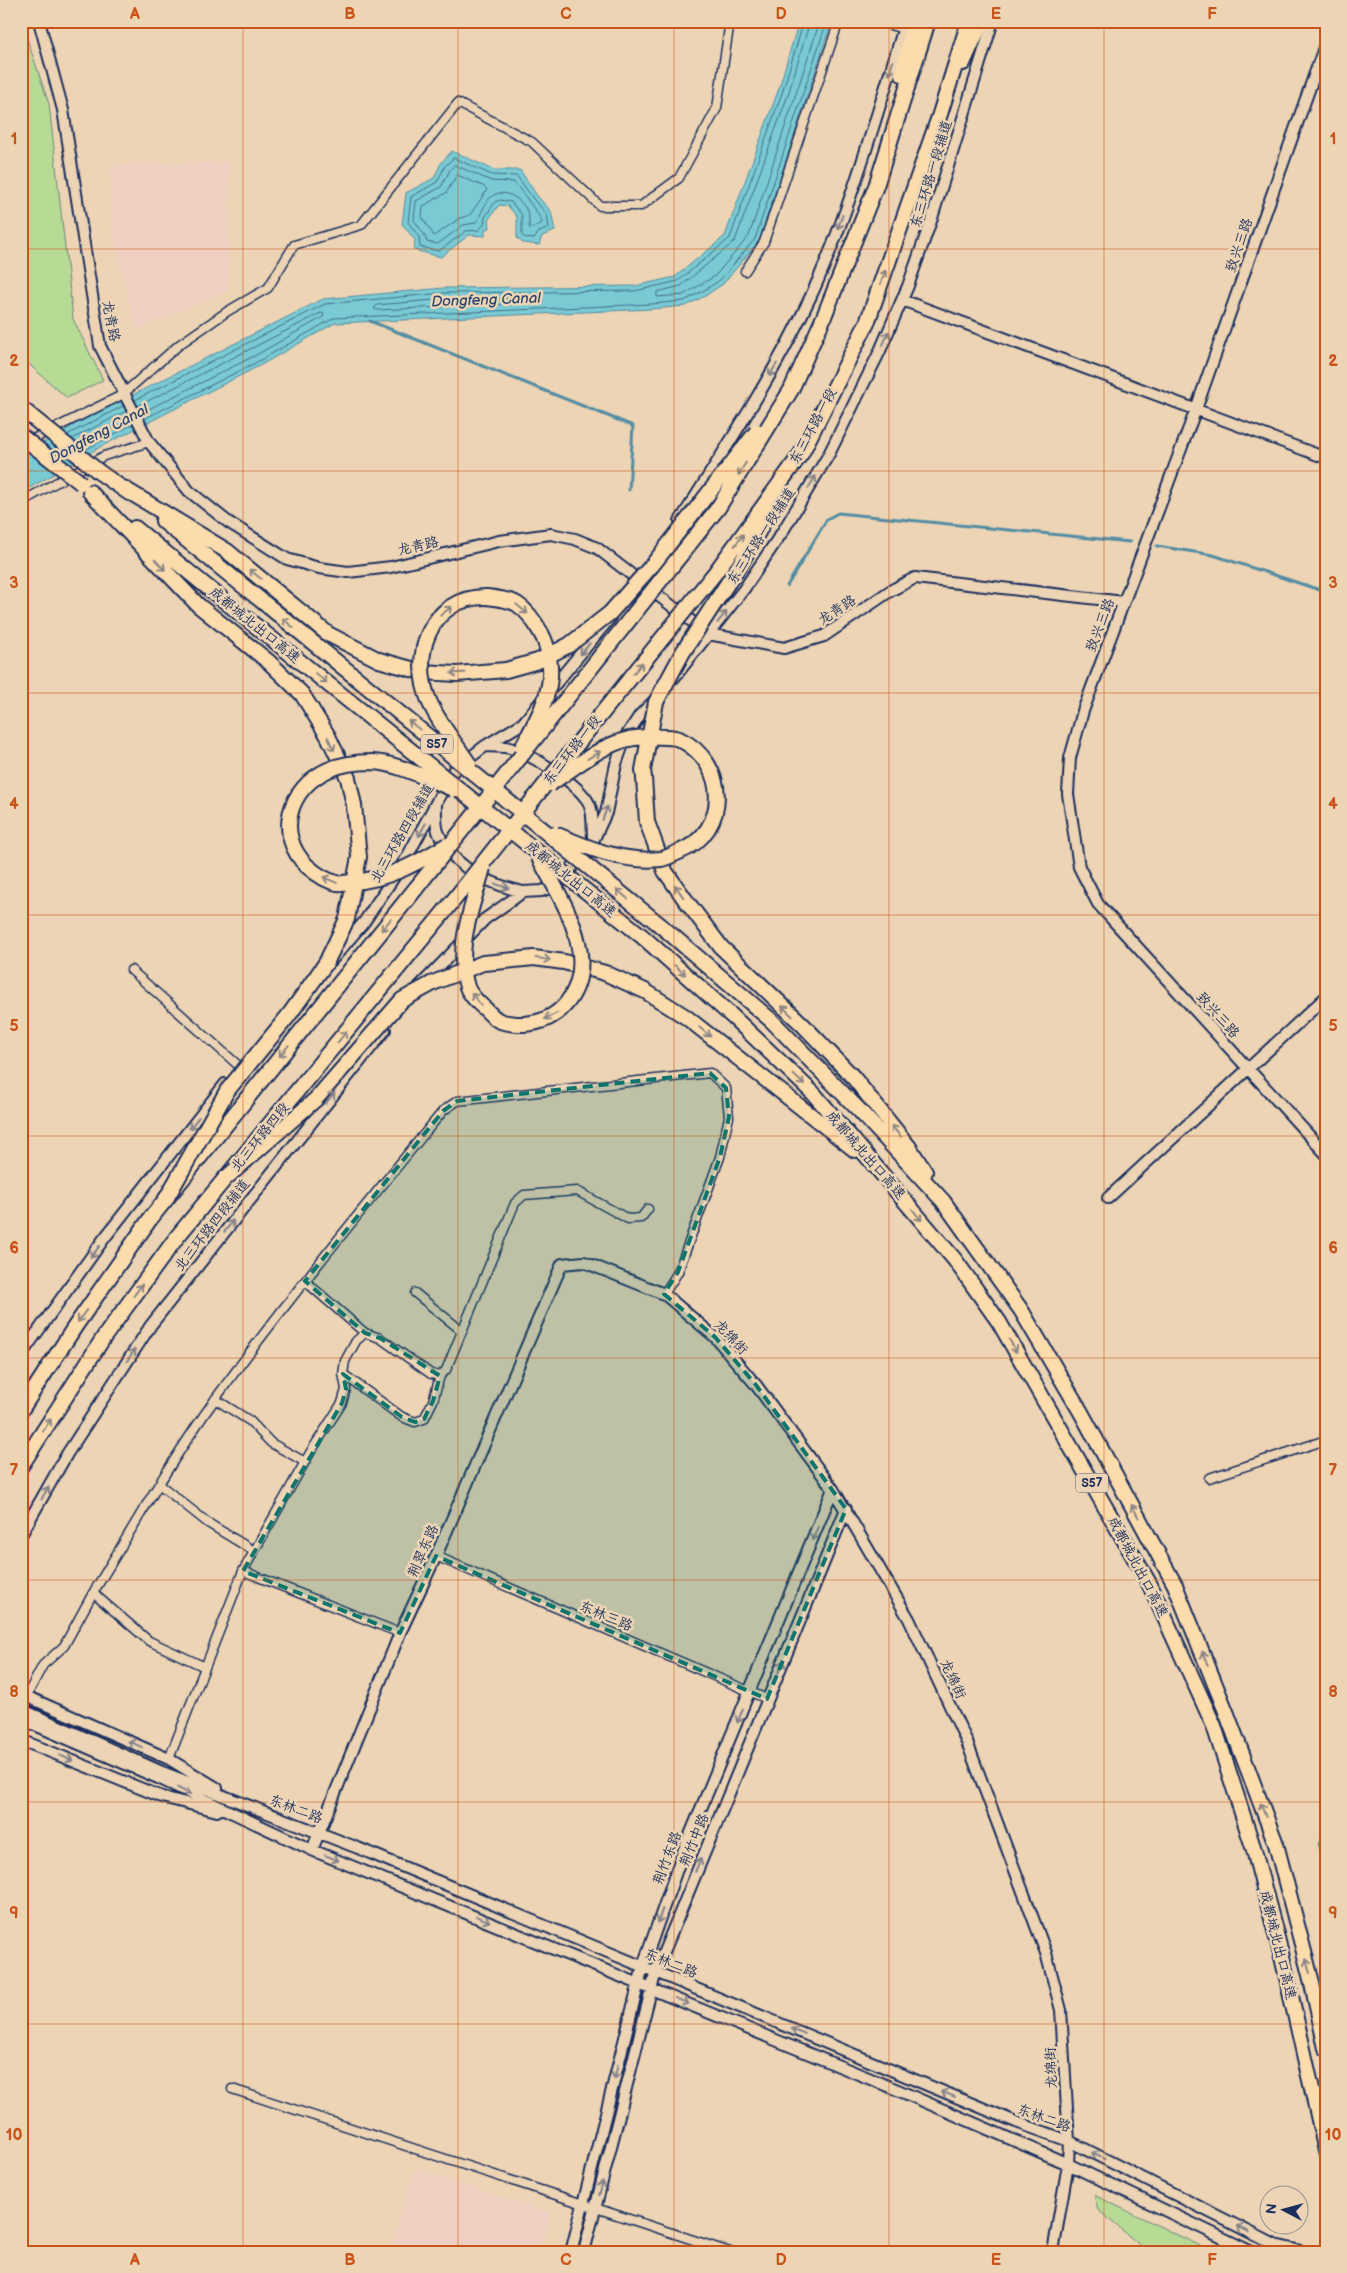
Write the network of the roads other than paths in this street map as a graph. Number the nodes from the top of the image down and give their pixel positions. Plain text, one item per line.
1 (39, 21) edge
2 (730, 21) edge
3 (839, 21) edge
4 (877, 21) edge
5 (928, 21) edge
6 (969, 21) edge
7 (982, 21) edge
8 (993, 21) edge
9 (908, 24) edge
10 (1326, 42) edge
11 (940, 114) junction
12 (876, 186) junction
13 (745, 271) dead end
14 (902, 300) junction
15 (790, 390) junction
16 (124, 394) junction
17 (21, 408) edge
18 (1196, 409) junction
19 (21, 436) edge
20 (149, 442) junction
21 (21, 445) edge
22 (801, 454) junction
23 (1326, 458) edge
24 (85, 487) junction
25 (123, 488) junction
26 (21, 502) edge
27 (641, 581) junction
28 (1124, 602) junction
29 (708, 634) junction
30 (485, 746) junction
31 (511, 771) junction
32 (478, 777) junction
33 (539, 792) junction
34 (465, 794) junction
35 (436, 800) junction
36 (517, 820) joint
37 (542, 829) junction
38 (456, 840) junction
39 (593, 841) junction
40 (534, 849) junction
41 (485, 860) junction
42 (571, 869) joint
43 (523, 892) junction
44 (132, 970) dead end
45 (1326, 997) edge
46 (239, 1066) junction
47 (1248, 1068) junction
48 (1326, 1154) edge
49 (879, 1169) junction
50 (227, 1177) junction
51 (1108, 1198) dead end
52 (166, 1199) junction
53 (943, 1200) junction
54 (648, 1208) dead end
55 (562, 1264) joint
56 (305, 1281) junction
57 (415, 1292) dead end
58 (664, 1294) junction
59 (462, 1331) junction
60 (364, 1333) junction
61 (21, 1355) edge
62 (343, 1374) junction
63 (440, 1376) junction
64 (215, 1399) junction
65 (21, 1410) edge
66 (1326, 1440) edge
67 (305, 1462) junction
68 (21, 1466) edge
69 (1209, 1478) dead end
70 (160, 1484) junction
71 (834, 1488) junction
72 (846, 1508) junction
73 (21, 1535) edge
74 (254, 1551) junction
75 (436, 1556) junction
76 (243, 1571) junction
77 (93, 1593) junction
78 (400, 1632) junction
79 (205, 1667) junction
80 (751, 1692) junction
81 (24, 1695) edge
82 (767, 1699) junction
83 (21, 1709) edge
84 (21, 1720) edge
85 (21, 1740) edge
86 (93, 1746) junction
87 (169, 1759) junction
88 (239, 1801) junction
89 (238, 1817) junction
90 (319, 1832) junction
91 (1325, 1844) edge
92 (312, 1850) junction
93 (1326, 1854) edge
94 (642, 1966) junction
95 (656, 1971) junction
96 (638, 1983) junction
97 (652, 1988) junction
98 (1326, 2048) edge
99 (232, 2088) dead end
100 (1069, 2141) junction
101 (1326, 2151) edge
102 (1068, 2164) junction
103 (584, 2204) junction
104 (595, 2208) junction
105 (571, 2252) edge
106 (584, 2252) edge
107 (730, 2252) edge
108 (1053, 2252) edge
109 (1252, 2252) edge
110 (1305, 2252) edge

1 - 16 main road, 龙青路
2 - 16 street
3 - 13 street
4 - 9 street
5 - 12 highway
6 - 11 highway, 东三环路一段
7 - 11 highway
8 - 14 main road, 东三环路一段辅道
9 - 12 highway
9 -> 27 main road
10 - 18 main road, 致兴三路
22 -> 11 highway, 东三环路一段, bridge
12 - 15 highway, bridge
14 - 18 main road
29 -> 14 main road, 东三环路一段辅道
15 -> 25 highway, bridge
15 -> 31 highway, bridge
16 - 20 main road, 龙青路
16 - 21 street
17 - 25 highway, 成都城北出口高速 / S57, bridge
18 - 23 main road
18 - 28 main road, 致兴三路
19 - 24 highway, 成都城北出口高速 / S57, bridge
20 - 26 street
20 - 27 main road, 龙青路
33 -> 22 highway, 东三环路一段, bridge
53 -> 22 highway, bridge
24 -> 34 highway, 成都城北出口高速 / S57, bridge
24 -> 52 highway, bridge
32 -> 25 highway, 成都城北出口高速 / S57, bridge
27 - 29 main road, 龙青路
27 -> 30 main road
28 - 29 main road, 龙青路
28 - 47 main road, 致兴三路
39 -> 29 main road, 东三环路一段辅道
30 - 35 main road, 北三环路四段辅道
30 - 39 main road
32 -> 31 highway, bridge
31 - 38 highway, bridge
32 - 37 highway, 成都城北出口高速 / S57, bridge
33 - 36 highway, 东三环路一段, bridge
33 -> 37 highway, bridge
38 -> 34 highway, bridge
34 - 40 highway, 成都城北出口高速 / S57, bridge
35 -> 43 main road
35 -> 46 main road, 北三环路四段辅道
36 - 41 highway, 北三环路四段, bridge
53 -> 37 highway, 成都城北出口高速 / S57, bridge
38 -> 52 highway, bridge
39 - 42 main road, 东三环路一段辅道
40 -> 41 highway, bridge
40 -> 49 highway, 成都城北出口高速 / S57, bridge
50 -> 41 highway, 北三环路四段, bridge
42 - 43 main road, 北三环路四段辅道
73 -> 43 main road, 北三环路四段辅道
44 - 46 street
45 - 47 main road
46 -> 61 main road, 北三环路四段辅道
47 - 48 main road, 致兴三路
47 - 51 main road
50 -> 49 highway, bridge
49 -> 101 highway, 成都城北出口高速 / S57
68 -> 50 highway, 北三环路四段
52 -> 65 highway
98 -> 53 highway, 成都城北出口高速 / S57
54 - 59 street
55 - 58 main road, 龙绵街
55 - 75 main road, 荆翠东路
56 - 58 street
56 - 60 street
56 - 64 street
57 - 59 street
58 - 71 main road, 龙绵街
59 - 63 street
60 - 62 street
60 - 63 street
62 - 63 street
62 - 67 street
64 - 67 street
64 - 70 street
66 - 69 street
67 - 74 street
70 - 74 street
70 - 77 street
71 - 72 main road, 龙绵街
71 -> 80 main road, 荆竹东路
82 -> 72 main road, 荆竹中路
72 - 100 main road, 龙绵街
74 - 76 street
75 - 78 main road, 荆翠东路
75 - 80 street, 东林三路
76 - 78 street
76 - 79 street
77 - 79 street
77 - 81 street
78 - 90 main road, 荆翠东路
79 - 87 street
80 - 82 street, 东林三路
80 -> 94 main road, 荆竹东路
87 -> 81 main road
95 -> 82 main road, 荆竹中路
83 - 86 main road, 东林二路
84 - 86 main road, 东林二路
85 -> 89 main road
86 - 88 main road, 东林二路
86 -> 89 main road, 东林二路
87 - 88 main road
88 - 90 main road, 东林二路
89 - 92 main road, 东林二路
90 - 92 main road, 荆翠东路
90 - 94 main road, 东林二路
91 - 93 street
92 -> 96 main road, 东林二路
94 - 95 main road, 东林二路
94 - 96 main road, 荆竹东路
95 - 97 main road, 荆竹中路
100 -> 95 main road, 东林二路
96 - 97 main road, 东林二路
96 -> 103 main road, 荆竹东路
97 -> 102 main road, 东林二路
104 -> 97 main road, 荆竹中路
99 - 103 street
100 - 102 main road, 龙绵街
110 -> 100 main road, 东林二路
102 - 108 main road, 龙绵街
102 - 109 main road, 东林二路
103 - 104 street
103 - 105 main road, 荆竹东路
104 - 106 main road, 荆竹中路
104 - 107 street

